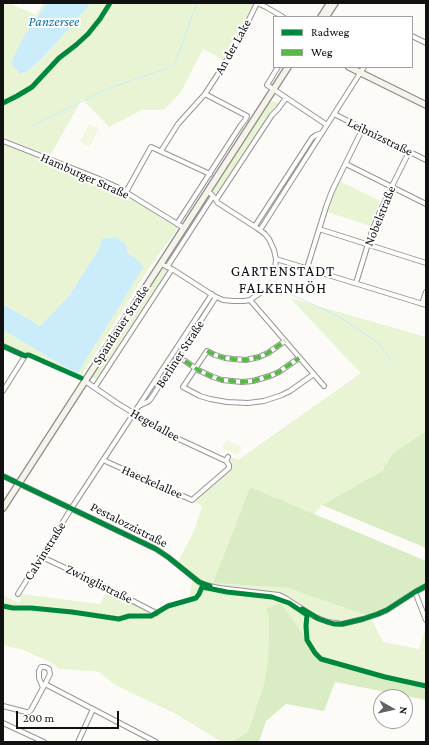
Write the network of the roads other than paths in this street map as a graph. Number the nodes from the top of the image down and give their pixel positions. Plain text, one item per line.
1 (330, 3) edge
2 (335, 3) edge
3 (281, 16) edge
4 (322, 16) edge
5 (327, 16) edge
6 (413, 36) edge
7 (426, 43) edge
8 (277, 68) edge
9 (287, 68) edge
10 (351, 68) edge
11 (363, 68) edge
12 (360, 73) junction
13 (274, 90) junction
14 (204, 94) junction
15 (286, 98) junction
16 (426, 105) edge
17 (334, 114) junction
18 (327, 125) junction
19 (363, 128) junction
20 (322, 132) junction
21 (233, 137) junction
22 (3, 141) edge
23 (240, 142) junction
24 (161, 151) junction
25 (409, 152) junction
26 (426, 160) edge
27 (346, 164) junction
28 (210, 174) junction
29 (392, 186) junction
30 (208, 191) junction
31 (126, 192) junction
32 (215, 198) junction
33 (426, 204) edge
34 (177, 224) junction
35 (255, 226) junction
36 (184, 228) junction
37 (319, 229) junction
38 (260, 230) junction
39 (368, 244) junction
40 (276, 259) junction
41 (426, 262) edge
42 (161, 264) junction
43 (167, 267) junction
44 (307, 268) junction
45 (172, 269) junction
46 (275, 270) dead end
47 (356, 283) junction
48 (426, 292) edge
49 (212, 294) junction
50 (260, 294) dead end
51 (216, 297) junction
52 (250, 300) junction
53 (424, 304) edge
54 (285, 341) junction
55 (3, 346) edge
56 (299, 358) junction
57 (184, 361) dead end
58 (196, 368) junction
59 (314, 374) junction
60 (85, 381) junction
61 (324, 386) dead end
62 (94, 388) junction
63 (3, 391) edge
64 (139, 406) junction
65 (134, 413) junction
66 (227, 459) joint
67 (103, 460) junction
68 (3, 476) edge
69 (19, 484) junction
70 (3, 508) edge
71 (72, 509) junction
72 (42, 557) junction
73 (426, 586) edge
74 (415, 592) junction
75 (18, 594) dead end
76 (156, 613) dead end
77 (426, 620) edge
78 (45, 684) junction
79 (42, 688) junction
80 (3, 707) edge
81 (93, 709) junction
82 (3, 723) edge
83 (44, 742) edge
84 (78, 742) edge
85 (156, 742) edge

1 - 4 main road
2 - 5 main road
3 - 14 street, An der Lake
6 - 7 street
8 - 13 street
9 - 13 main road, Spandauer Straße
10 - 12 main road
11 - 12 street
12 - 16 main road
12 - 17 street
13 - 15 street, Leibnizstraße
13 - 23 main road, Spandauer Straße
14 - 21 street
14 - 24 street, An der Lake
15 - 18 street, Leibnizstraße
15 - 32 street
17 - 18 street
17 - 19 street, Leibnizstraße
18 - 20 street
19 - 25 street, Leibnizstraße
19 - 27 street
20 - 35 street
20 - 38 street
21 - 23 street
21 - 28 street
22 - 31 street, Hamburger Straße
23 - 30 main road, Spandauer Straße
24 - 28 street
24 - 31 street
25 - 26 street, Leibnizstraße
25 - 29 street, Nobelstraße
27 - 29 street
27 - 37 street
28 - 34 street
29 - 33 street
29 - 39 street, Nobelstraße
30 - 32 street
30 - 36 main road, Spandauer Straße
31 - 34 street, Hamburger Straße
32 - 35 street
32 - 43 street
34 - 36 street, Hamburger Straße
35 - 38 street
36 - 42 main road, Spandauer Straße
37 - 39 street
37 - 44 street
38 - 40 street
39 - 41 street
39 - 47 street, Nobelstraße
40 - 44 street
40 - 46 street
42 - 43 street
42 - 60 main road, Spandauer Straße
43 - 45 street
44 - 47 street
45 - 49 street
45 - 62 street, Spandauer Straße
47 - 53 street
48 - 53 street
49 - 51 street
49 - 64 street, Berliner Straße
50 - 52 street
51 - 52 street
51 - 64 street, Berliner Straße
52 - 54 street
54 - 56 street
54 - 58 street
55 - 63 street
56 - 58 street
56 - 59 street
57 - 58 street
58 - 59 street
59 - 61 street
60 - 62 street, Hegelallee
60 - 69 main road, Spandauer Straße
62 - 65 street, Hegelallee
64 - 65 street, Berliner Straße
65 - 66 street, Hegelallee
65 - 67 street, Berliner Straße
66 - 67 street, Haeckelallee
67 - 71 street, Berliner Straße
68 - 69 street, Pestalozzistraße
69 - 70 main road, Spandauer Straße
69 - 71 street, Pestalozzistraße
71 - 72 street, Calvinstraße
71 - 74 street, Pestalozzistraße
72 - 75 street, Calvinstraße
72 - 76 street, Zwinglistraße
73 - 74 street, Pestalozzistraße
74 - 77 street
78 - 79 street
78 - 79 street
78 - 81 street
79 - 80 street
81 - 84 street
81 - 85 street
82 - 83 street

